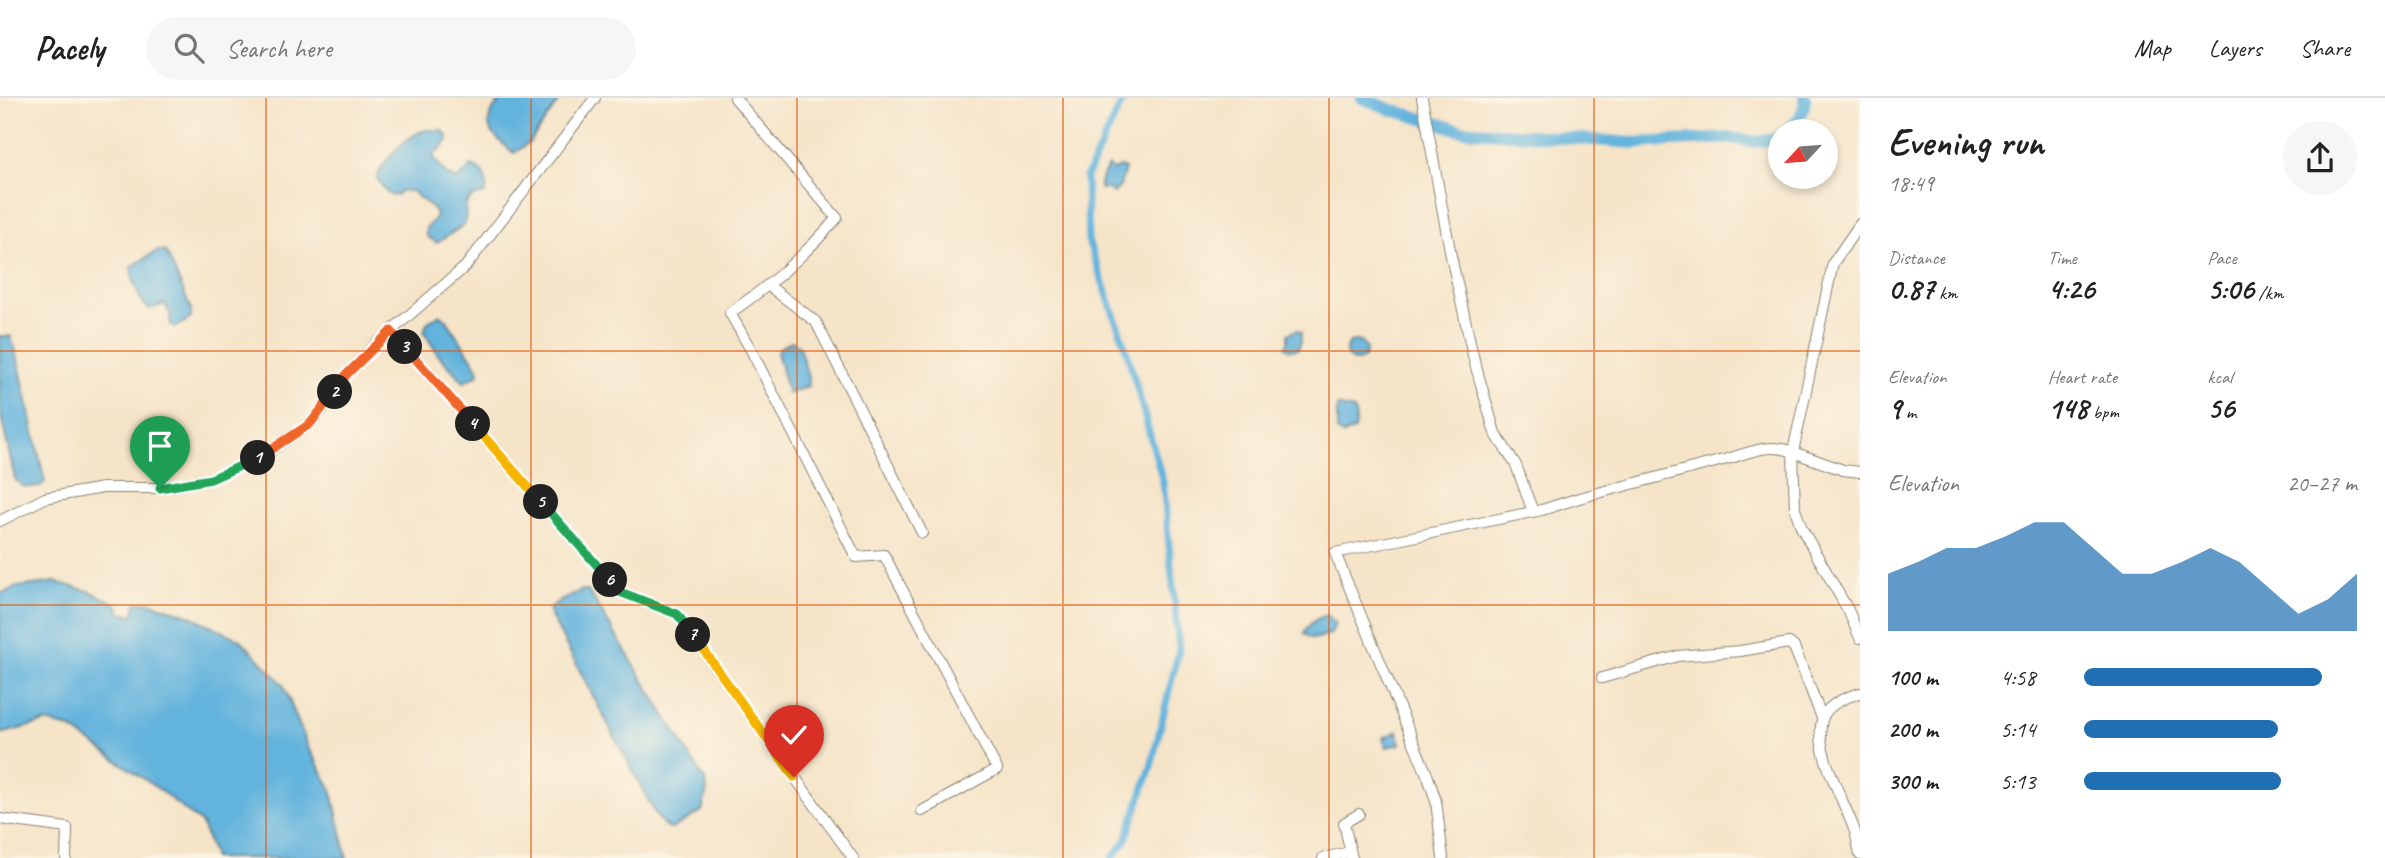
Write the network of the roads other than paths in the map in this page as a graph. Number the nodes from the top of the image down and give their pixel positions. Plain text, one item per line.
1 (595, 98) edge
2 (735, 98) edge
3 (1422, 98) edge
4 (1860, 224) edge
5 (769, 286) junction
6 (391, 331) junction
7 (1793, 452) junction
8 (1860, 472) edge
9 (1533, 512) junction
10 (0, 521) edge
11 (922, 533) dead end
12 (1860, 638) edge
13 (1602, 677) dead end
14 (1860, 693) edge
15 (1822, 718) junction
16 (922, 811) dead end
17 (1359, 814) dead end
18 (0, 819) edge
19 (1351, 855) edge
20 (1860, 855) edge
21 (66, 858) edge
22 (853, 858) edge
23 (1323, 858) edge
24 (1443, 858) edge

1 - 6 street
2 - 5 street
3 - 9 street
4 - 7 street
5 - 11 street
5 - 16 street
6 - 10 street
6 - 22 street
7 - 8 street
7 - 9 street
7 - 12 street
9 - 24 street
13 - 15 street
14 - 15 street
15 - 20 street
17 - 19 street
18 - 21 street
19 - 23 street

